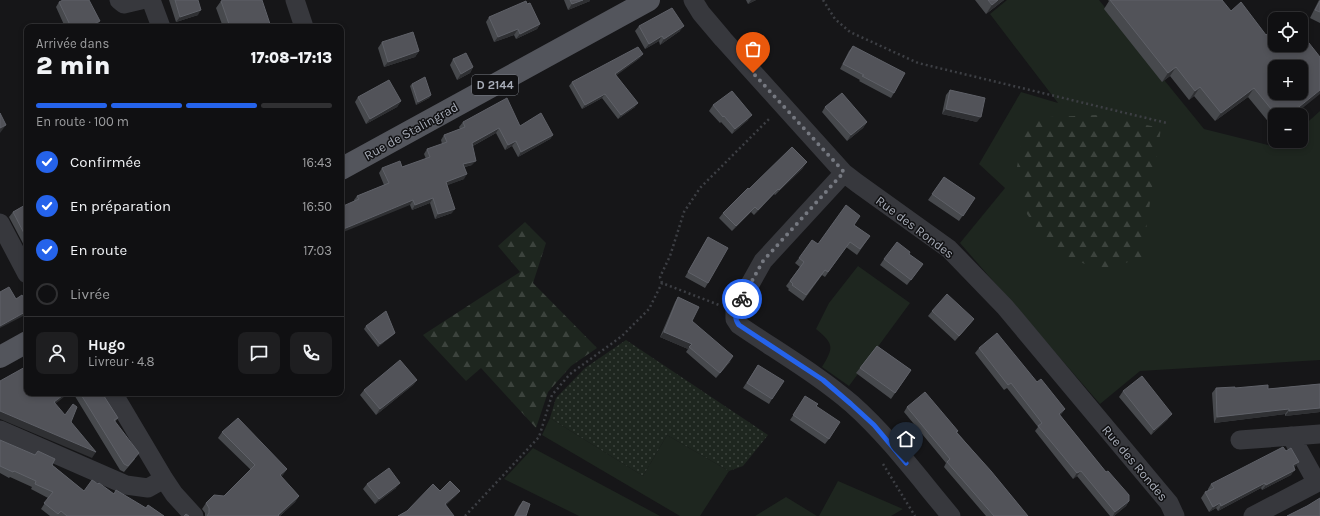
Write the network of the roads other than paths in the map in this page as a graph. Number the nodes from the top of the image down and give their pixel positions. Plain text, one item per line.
1 (119, 0) edge
2 (142, 0) edge
3 (152, 0) edge
4 (295, 0) edge
5 (650, 0) edge
6 (693, 0) edge
7 (160, 24) edge
8 (303, 24) edge
9 (344, 165) edge
10 (844, 172) junction
11 (0, 223) edge
12 (24, 268) edge
13 (24, 344) edge
14 (0, 358) edge
15 (115, 396) edge
16 (0, 430) edge
17 (1320, 434) edge
18 (1291, 436) junction
19 (1240, 440) dead end
20 (164, 479) junction
21 (1318, 482) edge
22 (194, 516) edge
23 (951, 516) edge
24 (1175, 516) edge
25 (1252, 516) edge

1 - 2 street
3 - 7 street
4 - 8 street
5 - 9 main road, Rue de Stalingrad / D 2144
6 - 10 street, Rue des Rondes
10 - 23 street
10 - 24 street, Rue des Rondes
11 - 12 street
13 - 14 main road
15 - 20 street
16 - 20 street
17 - 18 street
18 - 19 street
18 - 21 street
20 - 22 street
21 - 25 street

